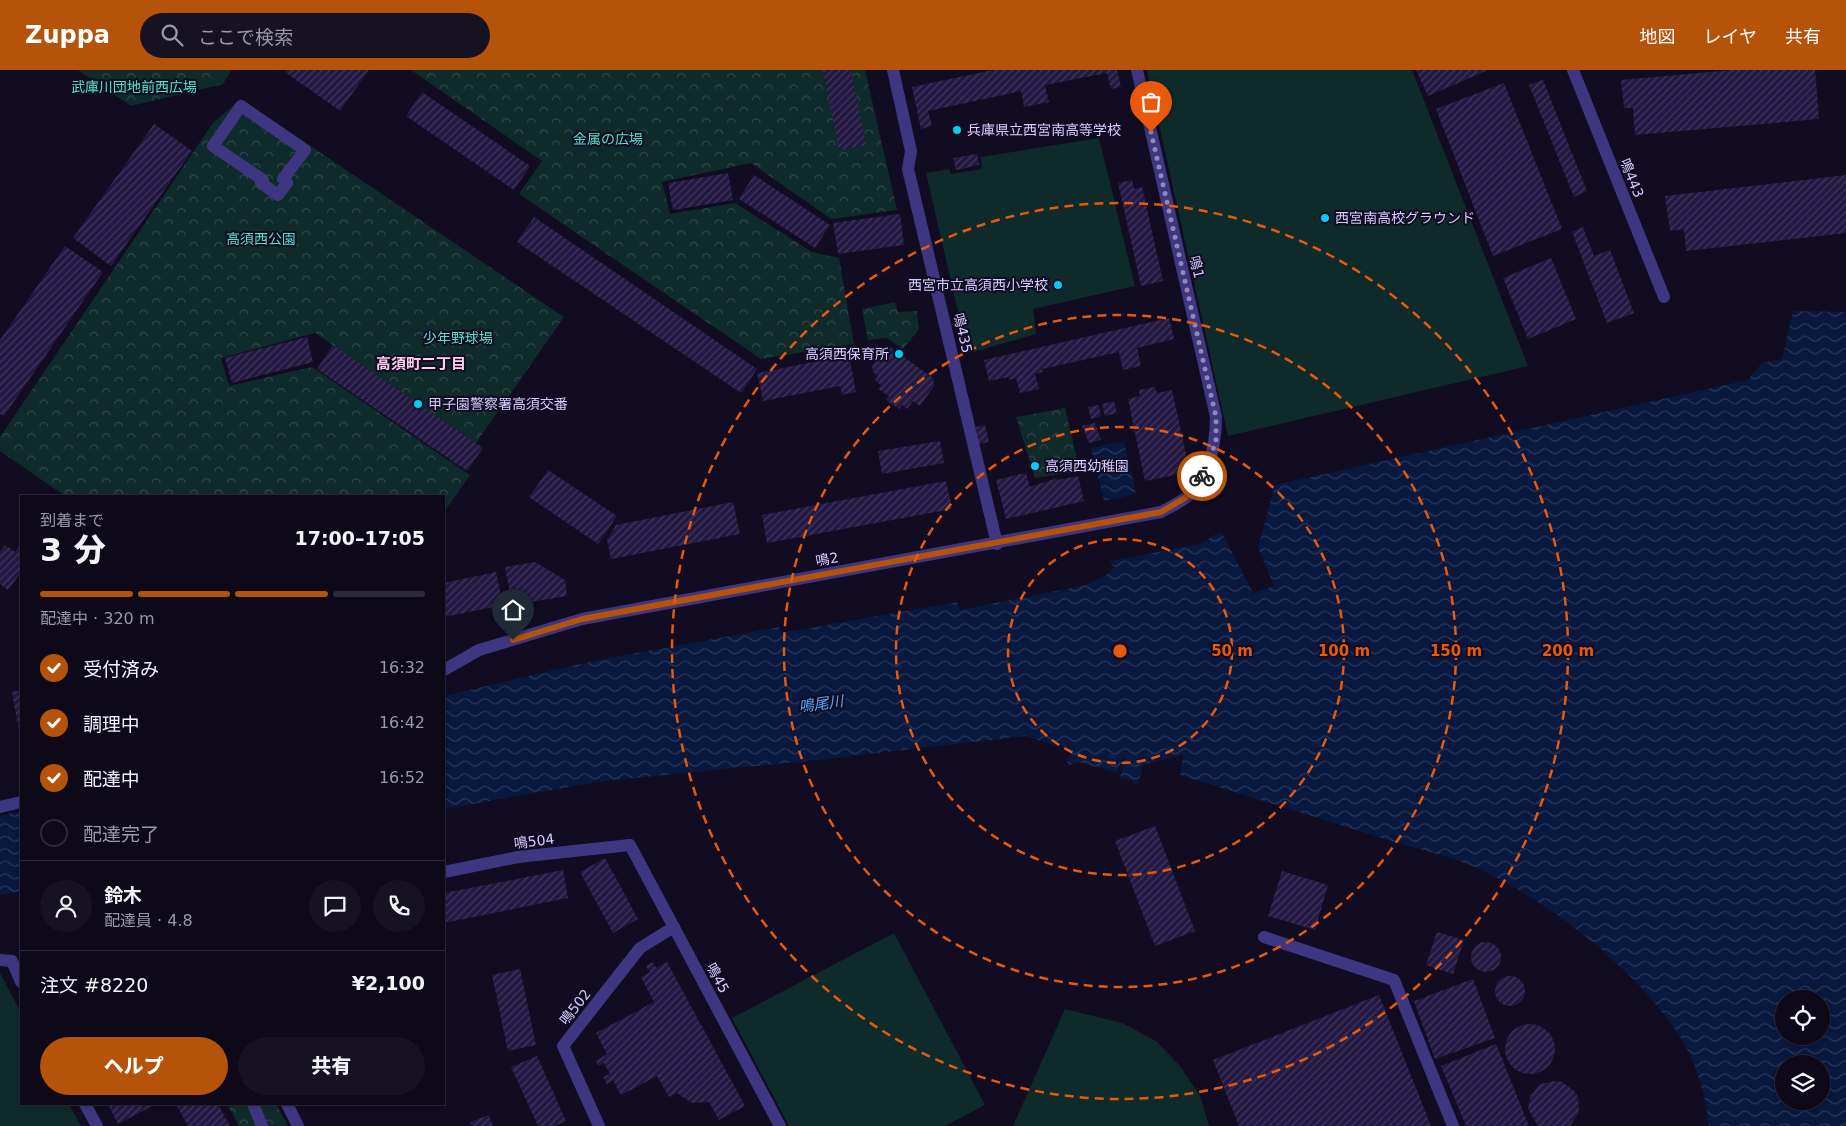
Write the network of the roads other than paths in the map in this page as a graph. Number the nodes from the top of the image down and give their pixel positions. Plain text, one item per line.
1 (893, 70) edge
2 (1137, 70) edge
3 (1573, 70) edge
4 (278, 195) joint
5 (1664, 297) dead end
6 (1206, 471) joint
7 (997, 544) junction
8 (445, 669) edge
9 (20, 802) edge
10 (0, 807) edge
11 (630, 845) joint
12 (445, 872) edge
13 (674, 928) junction
14 (1264, 937) dead end
15 (0, 960) edge
16 (20, 980) edge
17 (86, 1105) edge
18 (253, 1105) edge
19 (287, 1105) edge
20 (97, 1126) edge
21 (262, 1126) edge
22 (298, 1126) edge
23 (599, 1126) edge
24 (780, 1126) edge
25 (1453, 1126) edge

1 - 7 street, 鳴435
2 - 6 street, 鳴1
3 - 5 street, 鳴443
4 - 4 street
6 - 7 street, 鳴2
7 - 8 street, 鳴2
9 - 10 street
11 - 12 street, 鳴504
11 - 13 street, 鳴45
13 - 23 street, 鳴502
13 - 24 street, 鳴45
14 - 25 street
15 - 16 street
17 - 20 street
18 - 21 street
19 - 22 street

